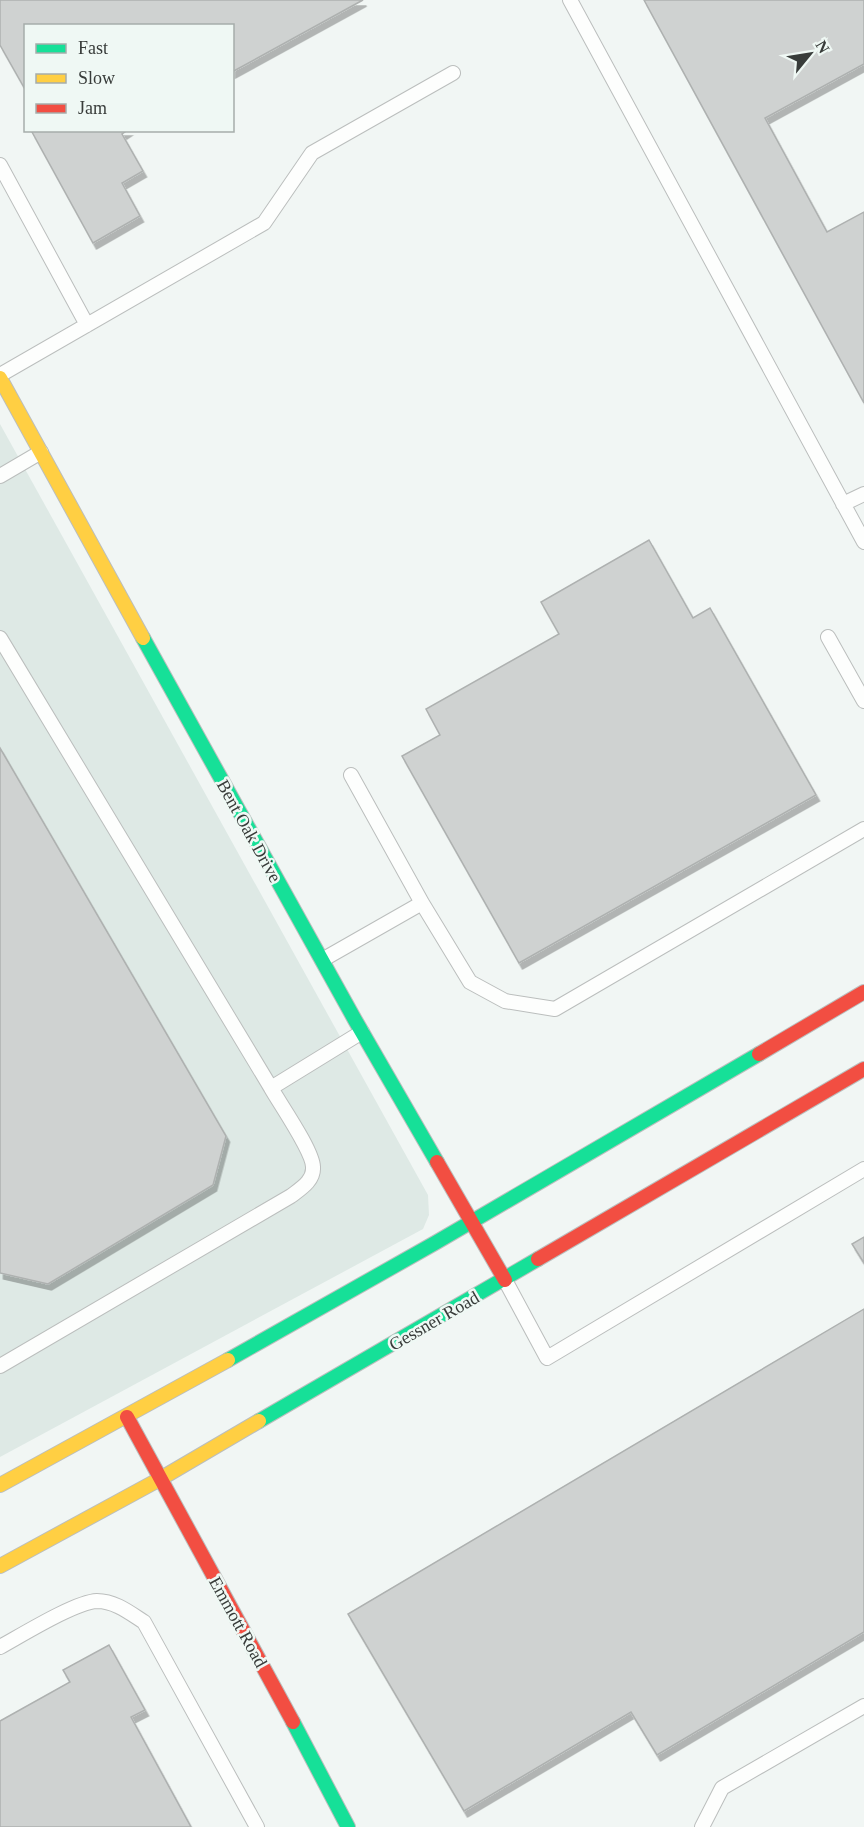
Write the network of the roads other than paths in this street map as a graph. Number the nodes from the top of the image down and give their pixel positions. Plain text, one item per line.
1 (570, 0) edge
2 (453, 73) dead end
3 (0, 165) edge
4 (87, 325) junction
5 (0, 376) edge
6 (41, 452) junction
7 (0, 476) edge
8 (864, 494) edge
9 (843, 504) junction
10 (864, 542) edge
11 (828, 637) dead end
12 (0, 638) edge
13 (864, 701) edge
14 (351, 774) dead end
15 (864, 829) edge
16 (422, 903) junction
17 (322, 960) junction
18 (864, 992) edge
19 (362, 1032) junction
20 (864, 1069) edge
21 (271, 1088) junction
22 (864, 1169) edge
23 (471, 1221) junction
24 (505, 1280) junction
25 (0, 1366) edge
26 (127, 1417) junction
27 (160, 1479) junction
28 (0, 1485) edge
29 (0, 1566) edge
30 (0, 1647) edge
31 (864, 1706) edge
32 (257, 1827) edge
33 (348, 1827) edge
34 (702, 1827) edge

1 - 9 lane
2 - 4 lane
3 - 4 lane
4 - 5 lane
5 - 6 main road, Bent Oak Drive
6 - 7 lane
6 - 17 main road, Bent Oak Drive
8 - 9 lane
9 - 10 lane
11 - 13 lane
12 - 21 lane
14 - 16 lane
15 - 16 lane
16 - 17 lane
17 - 19 main road, Bent Oak Drive
18 - 23 main road
19 - 21 lane
19 - 23 main road, Bent Oak Drive
20 - 24 main road, Gessner Road
21 - 25 lane
22 - 24 lane
23 - 24 main road, Bent Oak Drive
23 - 26 main road
24 - 27 main road, Gessner Road
26 - 27 main road, Emmott Road
26 - 28 main road
27 - 29 main road, Gessner Road
27 - 33 main road, Emmott Road
30 - 32 lane
31 - 34 lane

